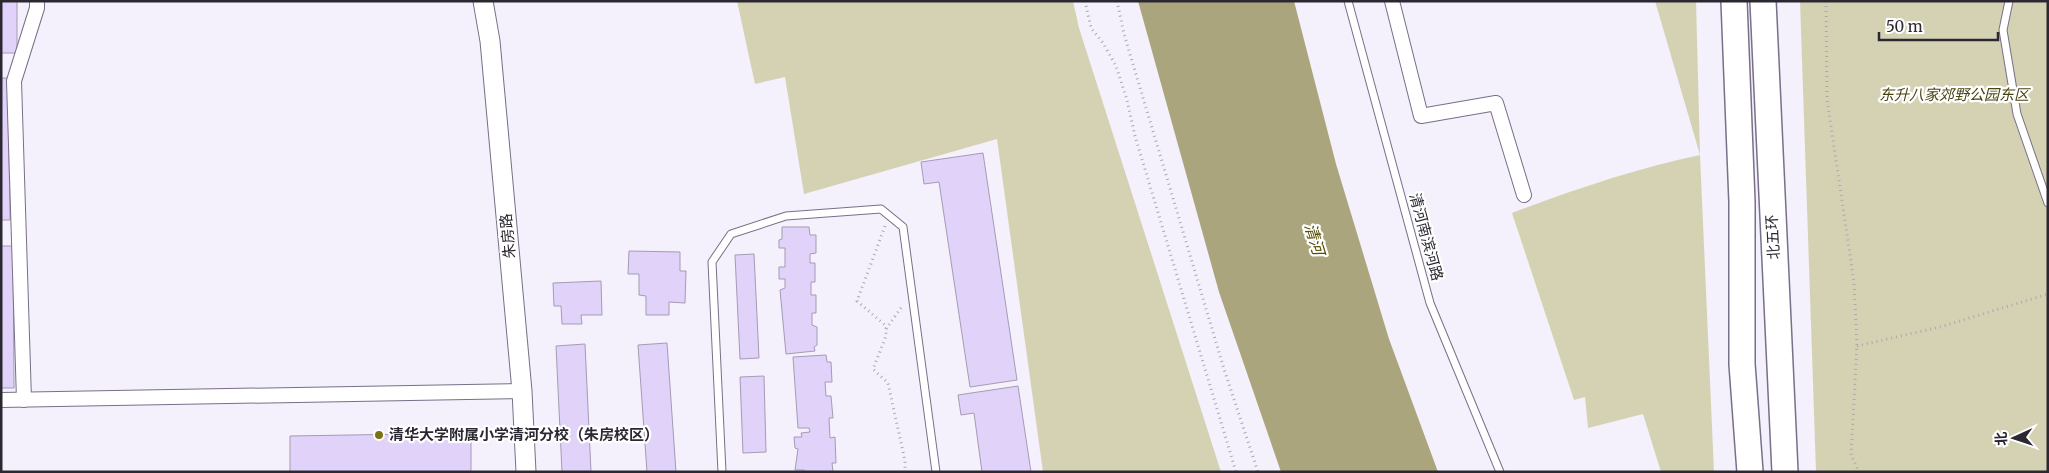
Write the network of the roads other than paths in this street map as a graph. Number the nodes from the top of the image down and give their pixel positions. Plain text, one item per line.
1 (37, 1) edge
2 (484, 1) edge
3 (1348, 1) edge
4 (1392, 1) edge
5 (1734, 1) edge
6 (1763, 1) edge
7 (2009, 1) edge
8 (1524, 195) dead end
9 (2048, 203) edge
10 (522, 391) junction
11 (1, 400) edge
12 (24, 400) junction
13 (526, 472) edge
14 (722, 472) edge
15 (936, 472) edge
16 (1500, 472) edge
17 (1750, 472) edge
18 (1785, 472) edge

1 - 12 street
2 - 10 street, 朱房路
3 - 16 lane, 清河南滨河路
4 - 8 street
5 - 17 highway, 北五环
6 - 18 highway, 北五环
7 - 9 lane
10 - 12 street
10 - 13 street, 朱房路
11 - 12 street
14 - 15 lane

